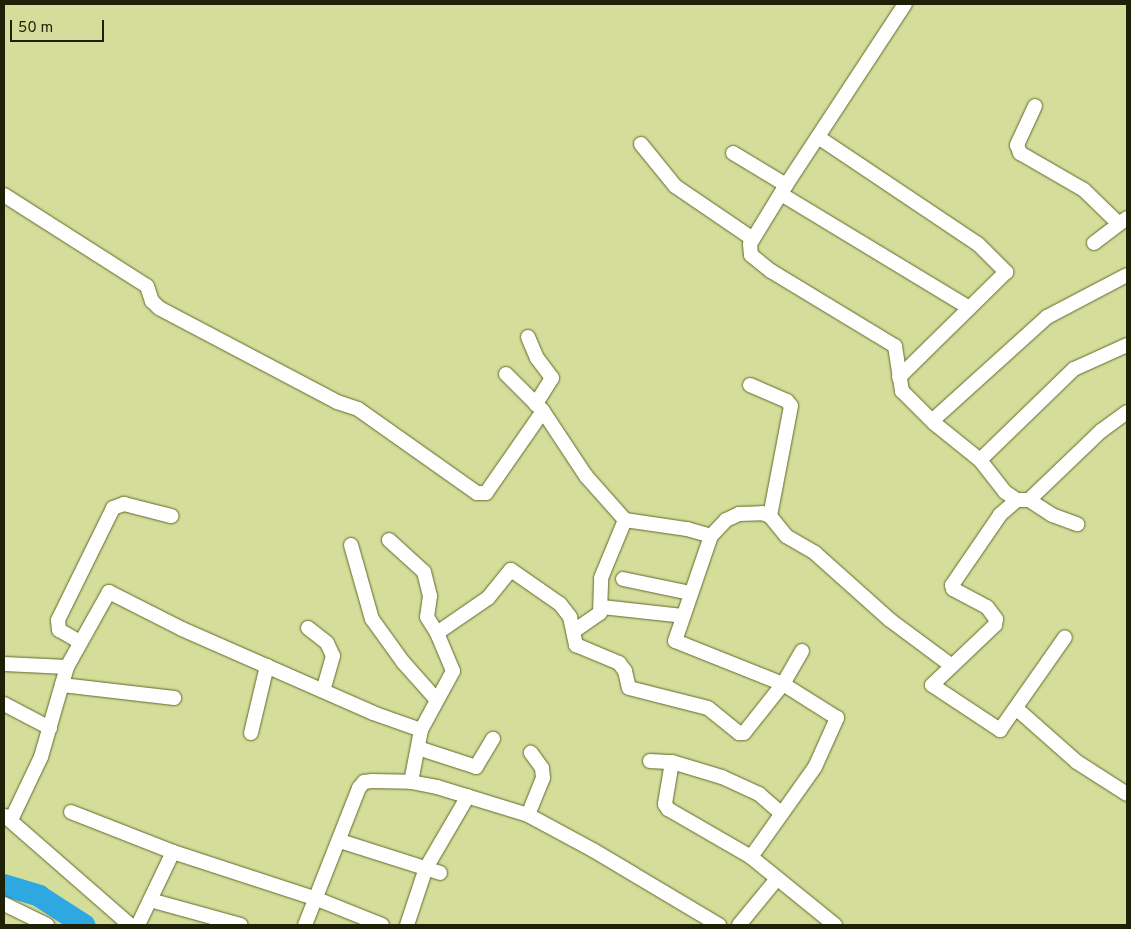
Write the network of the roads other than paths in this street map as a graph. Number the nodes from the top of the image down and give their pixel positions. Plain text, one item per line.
1 (905, 4) edge
2 (1035, 106) dead end
3 (818, 137) junction
4 (641, 144) dead end
5 (733, 153) dead end
6 (783, 190) junction
7 (4, 195) edge
8 (1123, 221) edge
9 (753, 239) junction
10 (1094, 243) dead end
11 (1127, 275) edge
12 (969, 308) junction
13 (528, 337) dead end
14 (1127, 345) edge
15 (506, 374) dead end
16 (898, 377) junction
17 (750, 385) dead end
18 (540, 407) junction
19 (1127, 412) edge
20 (933, 420) junction
21 (980, 460) junction
22 (1014, 505) junction
23 (170, 516) dead end
24 (770, 516) junction
25 (625, 520) junction
26 (1077, 524) dead end
27 (711, 536) junction
28 (389, 540) dead end
29 (351, 545) dead end
30 (622, 579) dead end
31 (690, 593) junction
32 (602, 607) junction
33 (682, 616) junction
34 (308, 628) dead end
35 (574, 631) junction
36 (437, 633) junction
37 (1064, 637) dead end
38 (80, 642) junction
39 (802, 651) dead end
40 (4, 664) edge
41 (266, 666) junction
42 (952, 666) junction
43 (67, 667) junction
44 (784, 684) junction
45 (62, 685) junction
46 (323, 690) junction
47 (438, 695) junction
48 (174, 698) dead end
49 (4, 704) edge
50 (1017, 709) junction
51 (50, 728) junction
52 (421, 730) junction
53 (251, 733) dead end
54 (493, 739) dead end
55 (418, 748) junction
56 (531, 754) dead end
57 (650, 761) dead end
58 (672, 762) junction
59 (412, 782) junction
60 (1127, 794) edge
61 (468, 796) junction
62 (71, 812) dead end
63 (782, 814) junction
64 (528, 815) junction
65 (8, 818) edge
66 (340, 841) junction
67 (173, 852) junction
68 (751, 857) junction
69 (426, 868) junction
70 (440, 873) dead end
71 (776, 880) junction
72 (150, 900) junction
73 (317, 900) junction
74 (4, 904) edge
75 (375, 924) edge
76 (47, 925) edge
77 (130, 925) edge
78 (138, 925) edge
79 (237, 925) edge
80 (305, 925) edge
81 (407, 925) edge
82 (718, 925) edge
83 (739, 925) edge
84 (835, 925) edge

1 - 3 street
2 - 8 street
3 - 6 street
3 - 12 street
4 - 9 street
5 - 6 street
6 - 9 street
6 - 12 street
7 - 18 street
8 - 10 street
9 - 16 street
11 - 20 street
12 - 16 street
13 - 18 street
14 - 21 street
15 - 18 street
16 - 20 street
17 - 24 street
18 - 25 street
19 - 22 street
20 - 21 street
21 - 22 street
22 - 26 street
22 - 42 street
23 - 38 street
24 - 27 street
24 - 42 street
25 - 27 street
25 - 32 street
27 - 31 street
28 - 36 street
29 - 47 street
30 - 31 street
31 - 33 street
32 - 33 street
32 - 35 street
33 - 44 street
34 - 46 street
35 - 36 street
35 - 44 street
36 - 47 street
37 - 50 street
38 - 41 street
38 - 43 street
39 - 44 street
40 - 43 street
41 - 46 street
41 - 53 street
42 - 50 street
43 - 45 street
44 - 63 street
45 - 48 street
45 - 51 street
46 - 52 street
47 - 52 street
49 - 51 street
50 - 60 street
51 - 65 street
52 - 55 street
54 - 55 street
55 - 59 street
56 - 64 street
57 - 58 street
58 - 63 street
58 - 68 street
59 - 61 street
59 - 66 street
61 - 64 street
61 - 69 street
62 - 67 street
63 - 68 street
64 - 82 street
65 - 77 street
66 - 69 street
66 - 73 street
67 - 72 street
67 - 73 street
68 - 71 street
69 - 70 street
69 - 81 street
71 - 83 street
71 - 84 street
72 - 78 street
72 - 79 street
73 - 75 street
73 - 80 street
74 - 76 street

